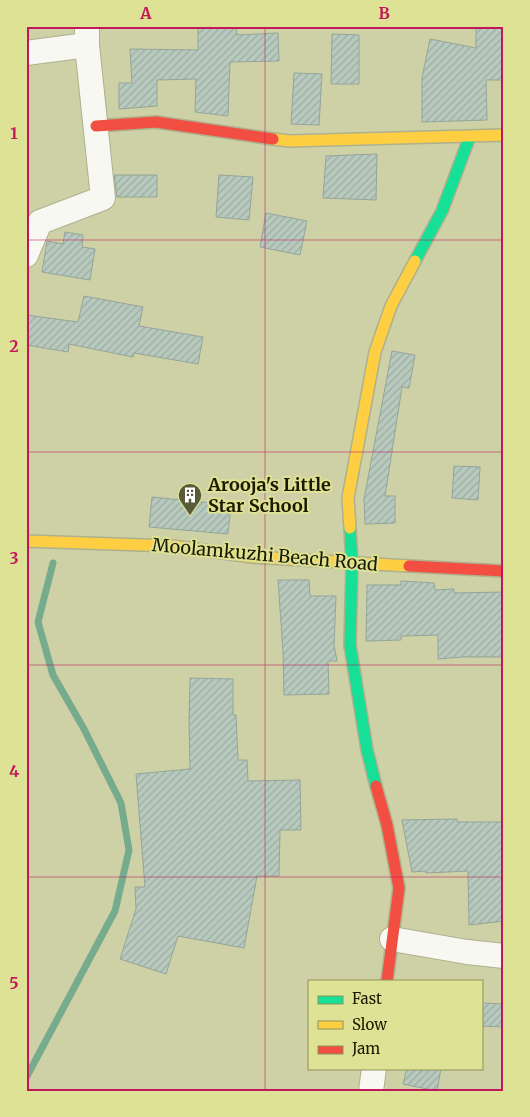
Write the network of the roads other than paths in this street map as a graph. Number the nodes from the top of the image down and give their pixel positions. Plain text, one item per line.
1 (87, 35) edge
2 (26, 53) edge
3 (96, 126) junction
4 (504, 135) edge
5 (470, 136) junction
6 (26, 255) edge
7 (26, 541) edge
8 (352, 564) junction
9 (504, 571) edge
10 (392, 940) junction
11 (504, 956) edge
12 (387, 980) edge
13 (374, 1070) edge
14 (371, 1091) edge

1 - 2 street
1 - 3 street
3 - 5 street
3 - 6 street
4 - 5 street
5 - 8 street
7 - 8 street, Moolamkuzhi Beach Road
8 - 9 street, Moolamkuzhi Beach Road
8 - 10 street
10 - 11 street
10 - 12 street
13 - 14 street

